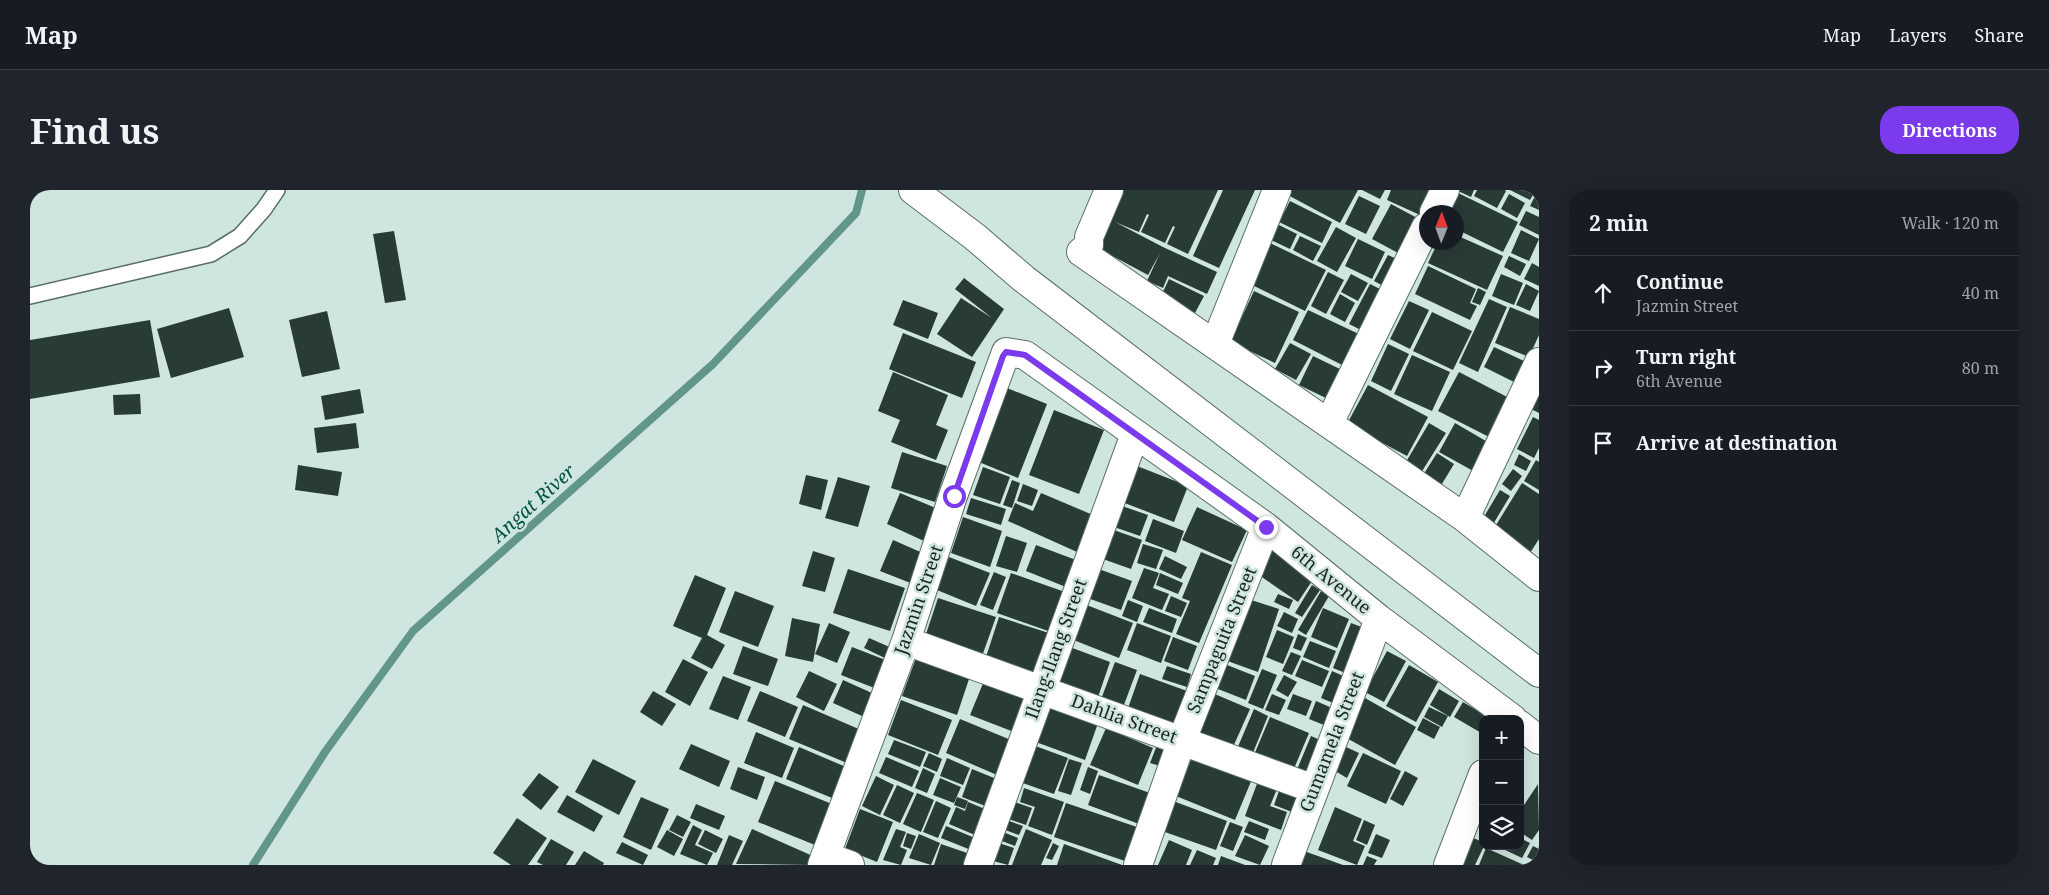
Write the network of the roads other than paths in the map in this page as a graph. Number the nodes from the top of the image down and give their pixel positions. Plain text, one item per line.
1 (277, 190) edge
2 (912, 190) edge
3 (1109, 190) edge
4 (1277, 190) edge
5 (1445, 190) edge
6 (1438, 205) edge
7 (1419, 242) edge
8 (30, 296) edge
9 (1215, 344) junction
10 (1025, 355) joint
11 (1539, 362) edge
12 (1329, 424) junction
13 (1135, 434) junction
14 (1465, 518) junction
15 (1266, 527) junction
16 (1539, 577) edge
17 (1379, 619) junction
18 (906, 641) junction
19 (1539, 672) edge
20 (1041, 689) junction
21 (1506, 715) edge
22 (1524, 729) edge
23 (1182, 740) junction
24 (1539, 740) edge
25 (1479, 784) edge
26 (1314, 789) junction
27 (832, 862) edge
28 (978, 865) edge
29 (1138, 865) edge
30 (1286, 865) edge
31 (1448, 865) edge

1 - 8 lane
2 - 19 street
3 - 9 street
4 - 9 street
5 - 6 street
7 - 12 street
9 - 12 street
10 - 13 street, 6th Avenue
10 - 18 street, Jazmin Street
11 - 14 street
12 - 14 street
13 - 15 street, 6th Avenue
13 - 20 street, Ilang-Ilang Street
14 - 16 street
15 - 17 street, 6th Avenue
15 - 23 street, Sampaguita Street
17 - 21 street, 6th Avenue
17 - 26 street, Gumamela Street
18 - 20 street, Dahlia Street
18 - 27 street, Jazmin Street
20 - 23 street, Dahlia Street
20 - 28 street, Ilang-Ilang Street
22 - 24 street, 6th Avenue
23 - 26 street, Dahlia Street
23 - 29 street, Sampaguita Street
25 - 31 street
26 - 30 street, Gumamela Street

